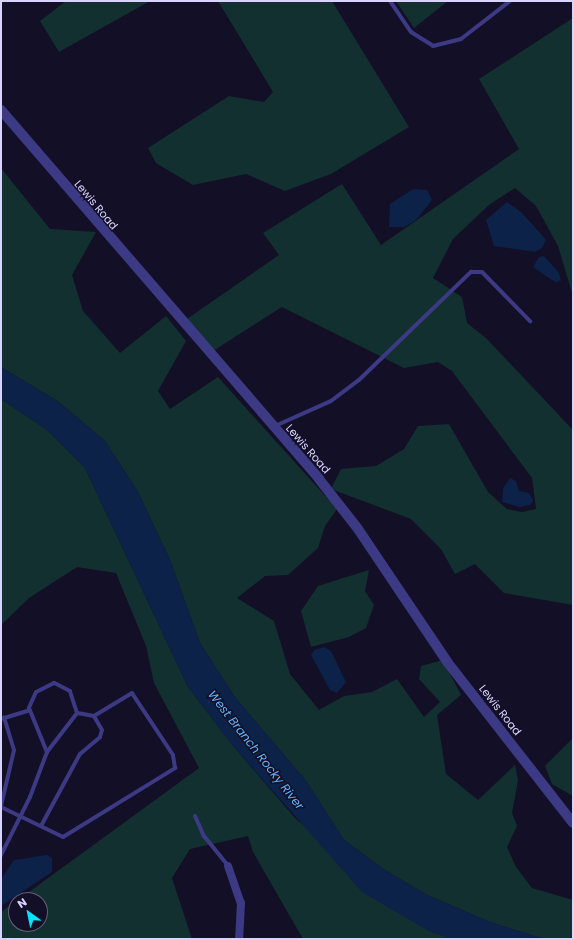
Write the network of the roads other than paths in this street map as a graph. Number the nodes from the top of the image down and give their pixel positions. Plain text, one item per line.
1 (390, 1) edge
2 (510, 1) edge
3 (1, 110) edge
4 (530, 321) dead end
5 (273, 427) junction
6 (30, 710) junction
7 (77, 713) junction
8 (94, 716) junction
9 (3, 718) edge
10 (46, 752) junction
11 (1, 806) edge
12 (195, 816) dead end
13 (19, 818) junction
14 (573, 823) edge
15 (41, 826) junction
16 (1, 855) edge
17 (228, 866) joint
18 (239, 939) edge

1 - 2 lane
3 - 5 street, Lewis Road
4 - 5 lane
5 - 14 street, Lewis Road
6 - 7 lane
6 - 9 lane
6 - 10 lane
7 - 8 lane
7 - 10 lane
8 - 15 lane
8 - 15 lane
9 - 11 lane
10 - 13 lane
11 - 13 lane
12 - 17 lane
13 - 15 lane
13 - 16 lane
17 - 18 street

